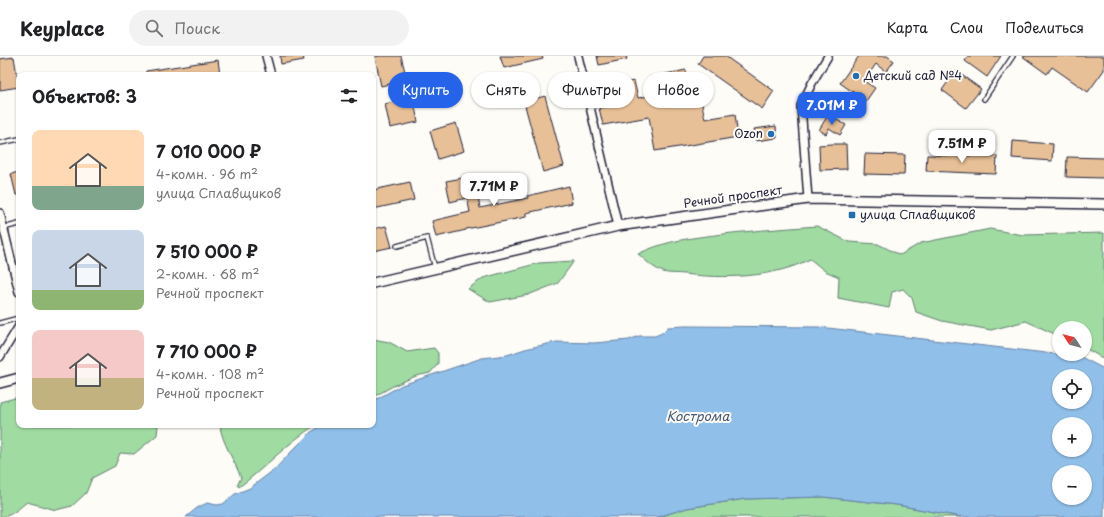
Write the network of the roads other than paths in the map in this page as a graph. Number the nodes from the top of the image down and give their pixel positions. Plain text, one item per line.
1 (266, 56) edge
2 (578, 56) edge
3 (828, 56) edge
4 (1013, 56) edge
5 (270, 72) edge
6 (984, 99) dead end
7 (16, 140) edge
8 (0, 143) edge
9 (808, 199) junction
10 (1104, 204) edge
11 (0, 213) edge
12 (16, 225) edge
13 (618, 226) junction
14 (4, 228) junction
15 (397, 246) dead end
16 (435, 268) junction
17 (16, 279) edge
18 (376, 282) edge
19 (16, 319) edge
20 (0, 323) edge
21 (16, 331) edge
22 (0, 357) edge
23 (16, 379) edge
24 (0, 383) edge

1 - 5 street
2 - 13 street
3 - 9 street
4 - 6 lane
7 - 8 lane
9 - 10 street, Речной проспект
9 - 13 street, Речной проспект
11 - 14 street
12 - 14 lane
13 - 16 street, Речной проспект
14 - 17 street
15 - 16 lane
16 - 18 street, Речной проспект
19 - 20 lane
21 - 22 street
23 - 24 street

